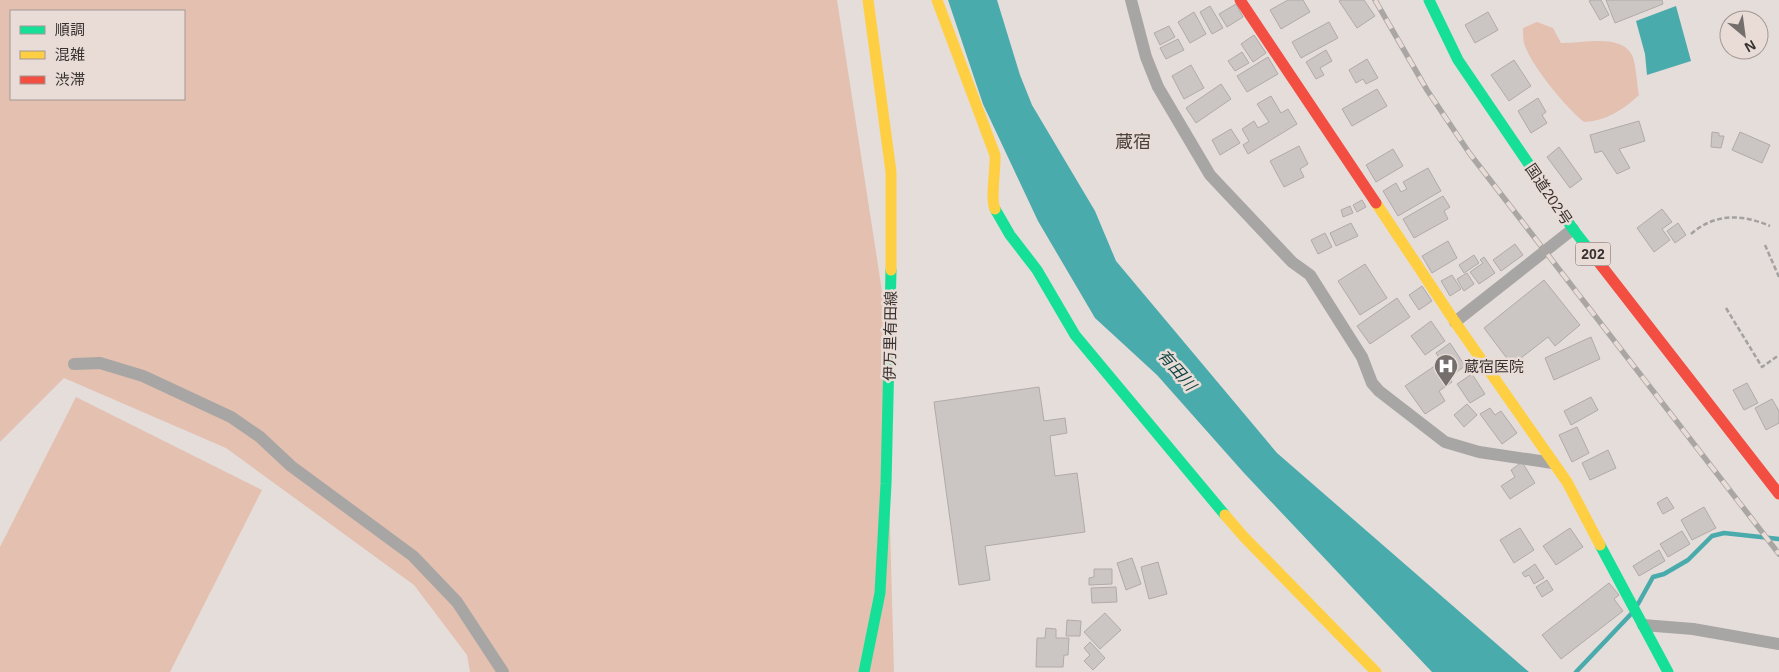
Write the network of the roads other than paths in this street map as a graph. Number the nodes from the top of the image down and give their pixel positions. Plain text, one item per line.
1 (868, 0) edge
2 (937, 0) edge
3 (1131, 0) edge
4 (1240, 0) edge
5 (1429, 0) edge
6 (1573, 229) junction
7 (1455, 322) junction
8 (74, 364) dead end
9 (1553, 463) junction
10 (1779, 494) edge
11 (1643, 626) junction
12 (1779, 644) edge
13 (504, 672) edge
14 (864, 672) edge
15 (1376, 672) edge
16 (1668, 672) edge

1 - 14 main road, 伊万里有田線
2 - 15 main road
3 - 9 street
4 - 7 main road
5 - 6 main road, 国道202号 / 202
6 - 7 street
6 - 10 main road, 国道202号 / 202
7 - 9 main road
8 - 13 street
9 - 11 main road
11 - 12 street
11 - 16 main road

